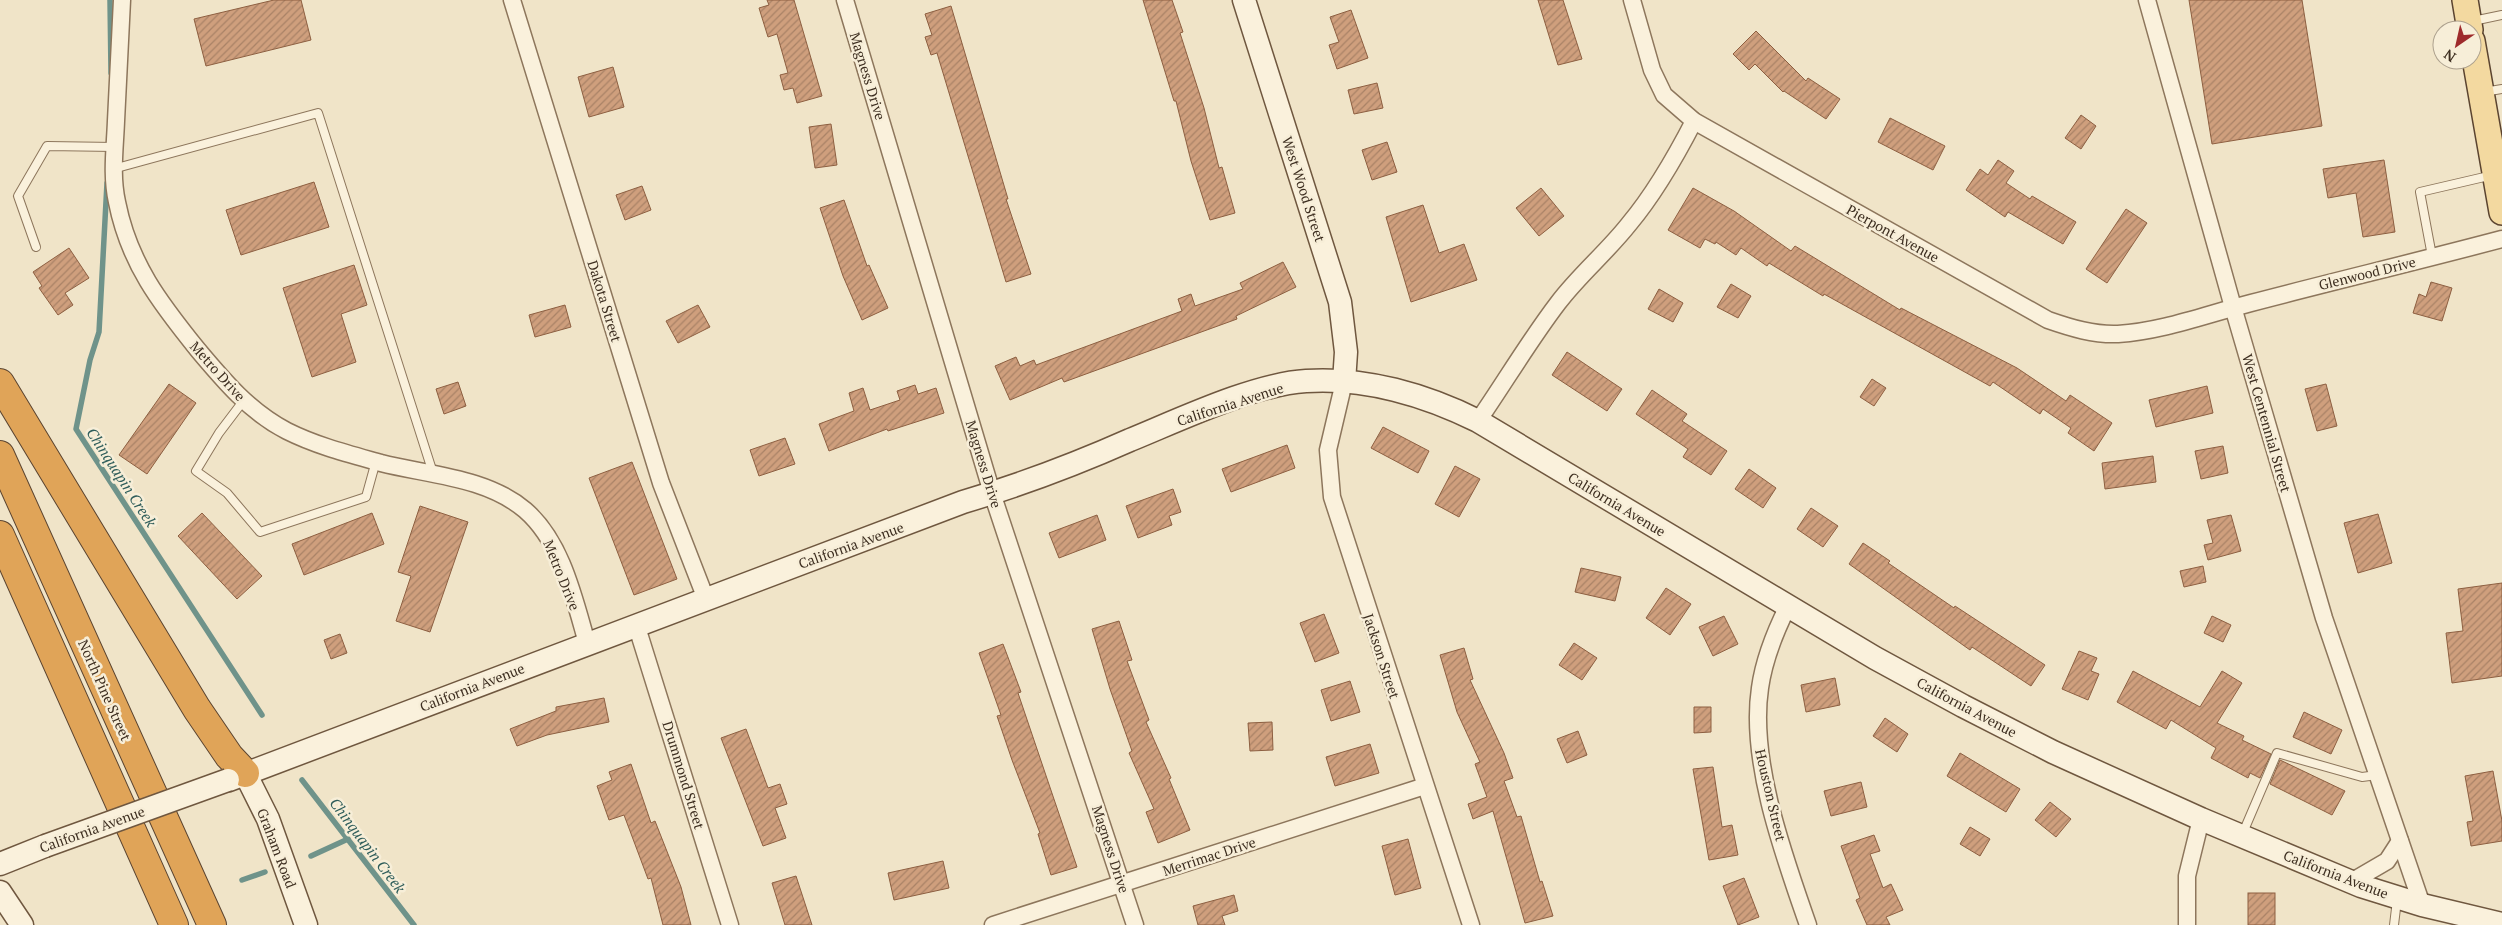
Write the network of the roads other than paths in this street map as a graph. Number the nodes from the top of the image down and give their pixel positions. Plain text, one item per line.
1 (122, 0) edge
2 (512, 0) edge
3 (845, 0) edge
4 (1244, 0) edge
5 (1632, 0) edge
6 (2147, 0) edge
7 (2502, 15) edge
8 (2481, 20) edge
9 (2482, 61) edge
10 (2492, 91) edge
11 (1694, 121) junction
12 (115, 147) junction
13 (113, 169) junction
14 (2496, 175) junction
15 (2502, 212) edge
16 (2502, 239) edge
17 (36, 247) dead end
18 (2432, 256) junction
19 (2233, 307) junction
20 (1344, 382) junction
21 (0, 383) edge
22 (244, 400) junction
23 (1478, 421) junction
24 (0, 455) edge
25 (376, 461) junction
26 (433, 475) junction
27 (992, 493) junction
28 (0, 535) edge
29 (706, 599) junction
30 (1788, 606) junction
31 (636, 624) junction
32 (587, 643) junction
33 (2377, 775) junction
34 (237, 776) junction
35 (1425, 786) junction
36 (2201, 819) junction
37 (2241, 836) junction
38 (2400, 841) junction
39 (0, 864) edge
40 (2351, 882) junction
41 (1122, 884) junction
42 (0, 892) edge
43 (2398, 898) junction
44 (2422, 905) junction
45 (2502, 924) edge
46 (22, 925) edge
47 (174, 925) edge
48 (212, 925) edge
49 (306, 925) edge
50 (730, 925) edge
51 (993, 925) edge
52 (1135, 925) edge
53 (1471, 925) edge
54 (1808, 925) edge
55 (2187, 925) edge
56 (2394, 925) edge

1 - 12 street, Metro Drive
2 - 29 street, Dakota Street
3 - 27 street, Magness Drive
4 - 20 main road, West Wood Street
5 - 11 street, Pierpont Avenue
6 - 19 street, West Centennial Street
7 - 8 lane
9 - 10 main road
10 - 14 main road
11 - 19 street, Pierpont Avenue
11 - 23 street
12 - 13 street, Metro Drive
12 - 17 lane
13 - 22 street, Metro Drive
13 - 26 lane
14 - 15 main road
14 - 18 lane
16 - 18 street, Glenwood Drive
18 - 19 street, Glenwood Drive
19 - 33 street, West Centennial Street
20 - 23 main road, California Avenue
20 - 27 main road, California Avenue
20 - 35 street, Jackson Street
21 - 34 highway
22 - 25 street, Metro Drive
22 - 25 lane
23 - 30 main road, California Avenue
24 - 48 highway, North Pine Street
25 - 26 street, Metro Drive
26 - 32 street, Metro Drive
27 - 29 main road, California Avenue
27 - 41 street, Magness Drive
28 - 47 highway
29 - 31 main road, California Avenue
30 - 36 main road, California Avenue
30 - 54 street, Houston Street
31 - 32 main road, California Avenue
31 - 50 street, Drummond Street
32 - 34 main road, California Avenue
33 - 37 lane
33 - 38 street, West Centennial Street
34 - 39 main road, California Avenue, bridge
34 - 49 main road, Graham Road
35 - 41 street, Merrimac Drive
35 - 53 street, Jackson Street
36 - 37 main road, California Avenue
36 - 55 street
37 - 40 main road, California Avenue
38 - 40 street
38 - 44 street, West Centennial Street
40 - 43 main road, California Avenue
41 - 51 street, Merrimac Drive
41 - 52 street, Magness Drive
42 - 46 main road
43 - 44 main road, California Avenue
43 - 56 lane
44 - 45 main road, California Avenue

